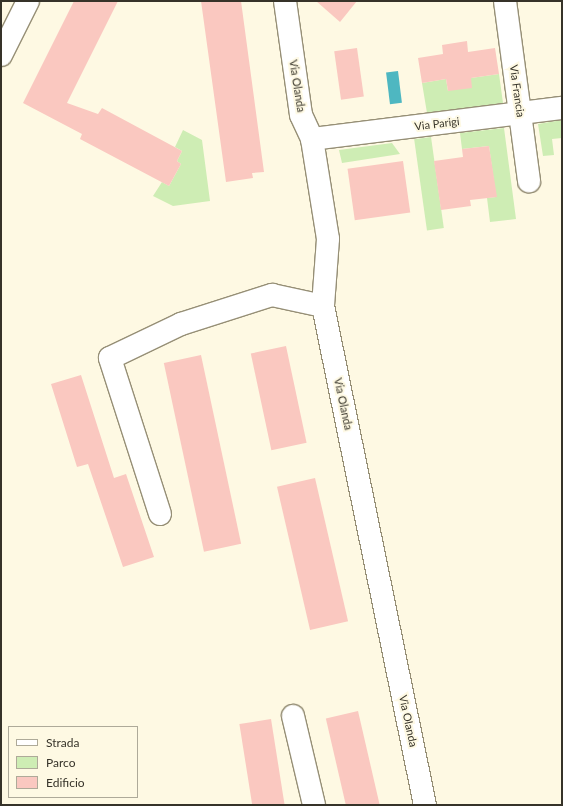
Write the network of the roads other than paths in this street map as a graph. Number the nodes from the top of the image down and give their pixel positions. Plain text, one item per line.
1 (28, 1) edge
2 (285, 1) edge
3 (505, 1) edge
4 (1, 54) edge
5 (562, 108) edge
6 (520, 114) junction
7 (312, 139) junction
8 (529, 182) dead end
9 (323, 306) junction
10 (160, 514) dead end
11 (293, 716) dead end
12 (314, 805) edge
13 (425, 805) edge

1 - 4 street
2 - 7 street, Via Olanda
3 - 6 street, Via Francia
5 - 6 street, Via Parigi
6 - 7 street, Via Parigi
6 - 8 street, Via Francia
7 - 9 street, Via Olanda
9 - 10 street
9 - 13 street, Via Olanda
11 - 12 street

